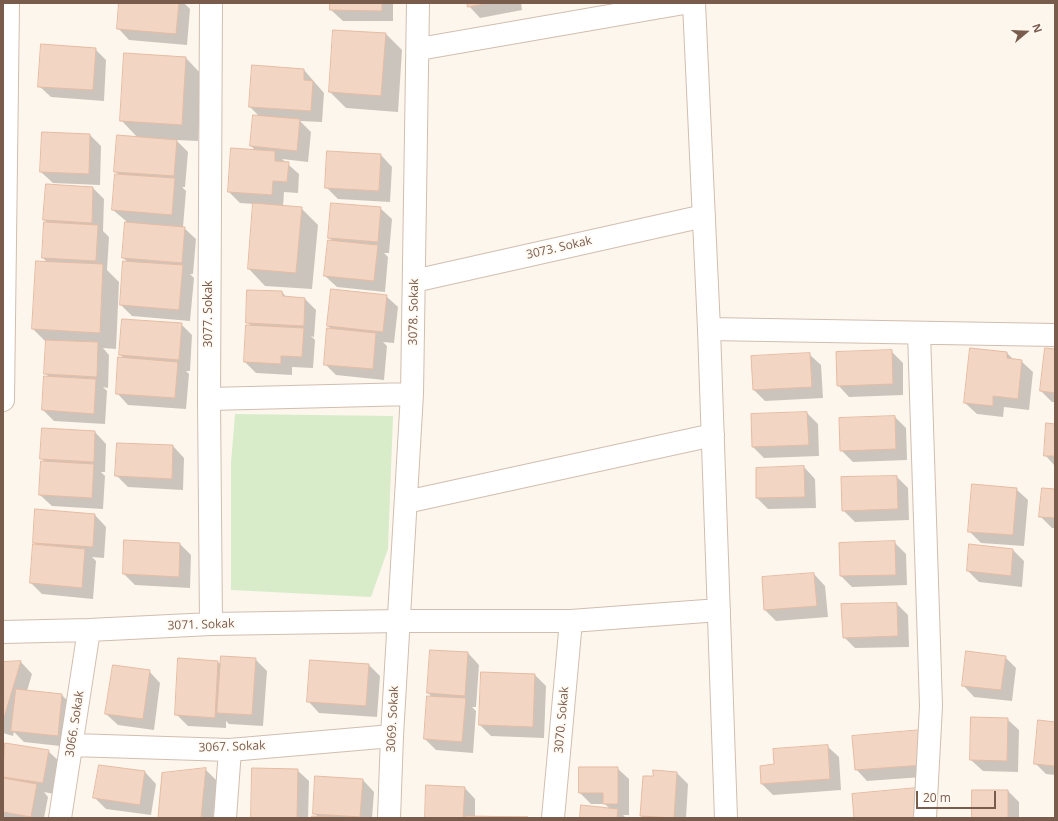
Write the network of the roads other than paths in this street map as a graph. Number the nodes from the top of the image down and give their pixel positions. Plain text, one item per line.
1 (8, 3) edge
2 (211, 3) edge
3 (418, 3) edge
4 (684, 3) edge
5 (694, 3) edge
6 (419, 49) junction
7 (704, 216) junction
8 (414, 281) junction
9 (709, 329) junction
10 (919, 333) junction
11 (1055, 335) edge
12 (412, 394) junction
13 (209, 399) junction
14 (3, 400) edge
15 (713, 435) junction
16 (406, 502) junction
17 (720, 610) junction
18 (400, 621) junction
19 (571, 621) junction
20 (211, 624) junction
21 (90, 630) junction
22 (3, 632) edge
23 (392, 736) junction
24 (72, 745) junction
25 (230, 750) junction
26 (60, 818) edge
27 (225, 818) edge
28 (389, 818) edge
29 (553, 818) edge
30 (726, 818) edge
31 (925, 818) edge

1 - 14 street
2 - 13 street, 3077. Sokak
3 - 6 street, 3078. Sokak
4 - 6 street
5 - 7 street
6 - 8 street, 3078. Sokak
7 - 8 street, 3073. Sokak
7 - 9 street
8 - 12 street, 3078. Sokak
9 - 10 street
9 - 15 street
10 - 11 street
10 - 31 street
12 - 13 street
12 - 16 street, 3078. Sokak
13 - 20 street, 3077. Sokak
15 - 16 street
15 - 17 street
16 - 18 street, 3078. Sokak
17 - 19 street, 3071. Sokak
17 - 30 street
18 - 19 street, 3071. Sokak
18 - 20 street, 3071. Sokak
18 - 23 street, 3069. Sokak
19 - 29 street, 3070. Sokak
20 - 21 street, 3071. Sokak
21 - 22 street, 3071. Sokak
21 - 24 street, 3066. Sokak
23 - 25 street, 3067. Sokak
23 - 28 street, 3069. Sokak
24 - 25 street, 3067. Sokak
24 - 26 street, 3066. Sokak
25 - 27 street

